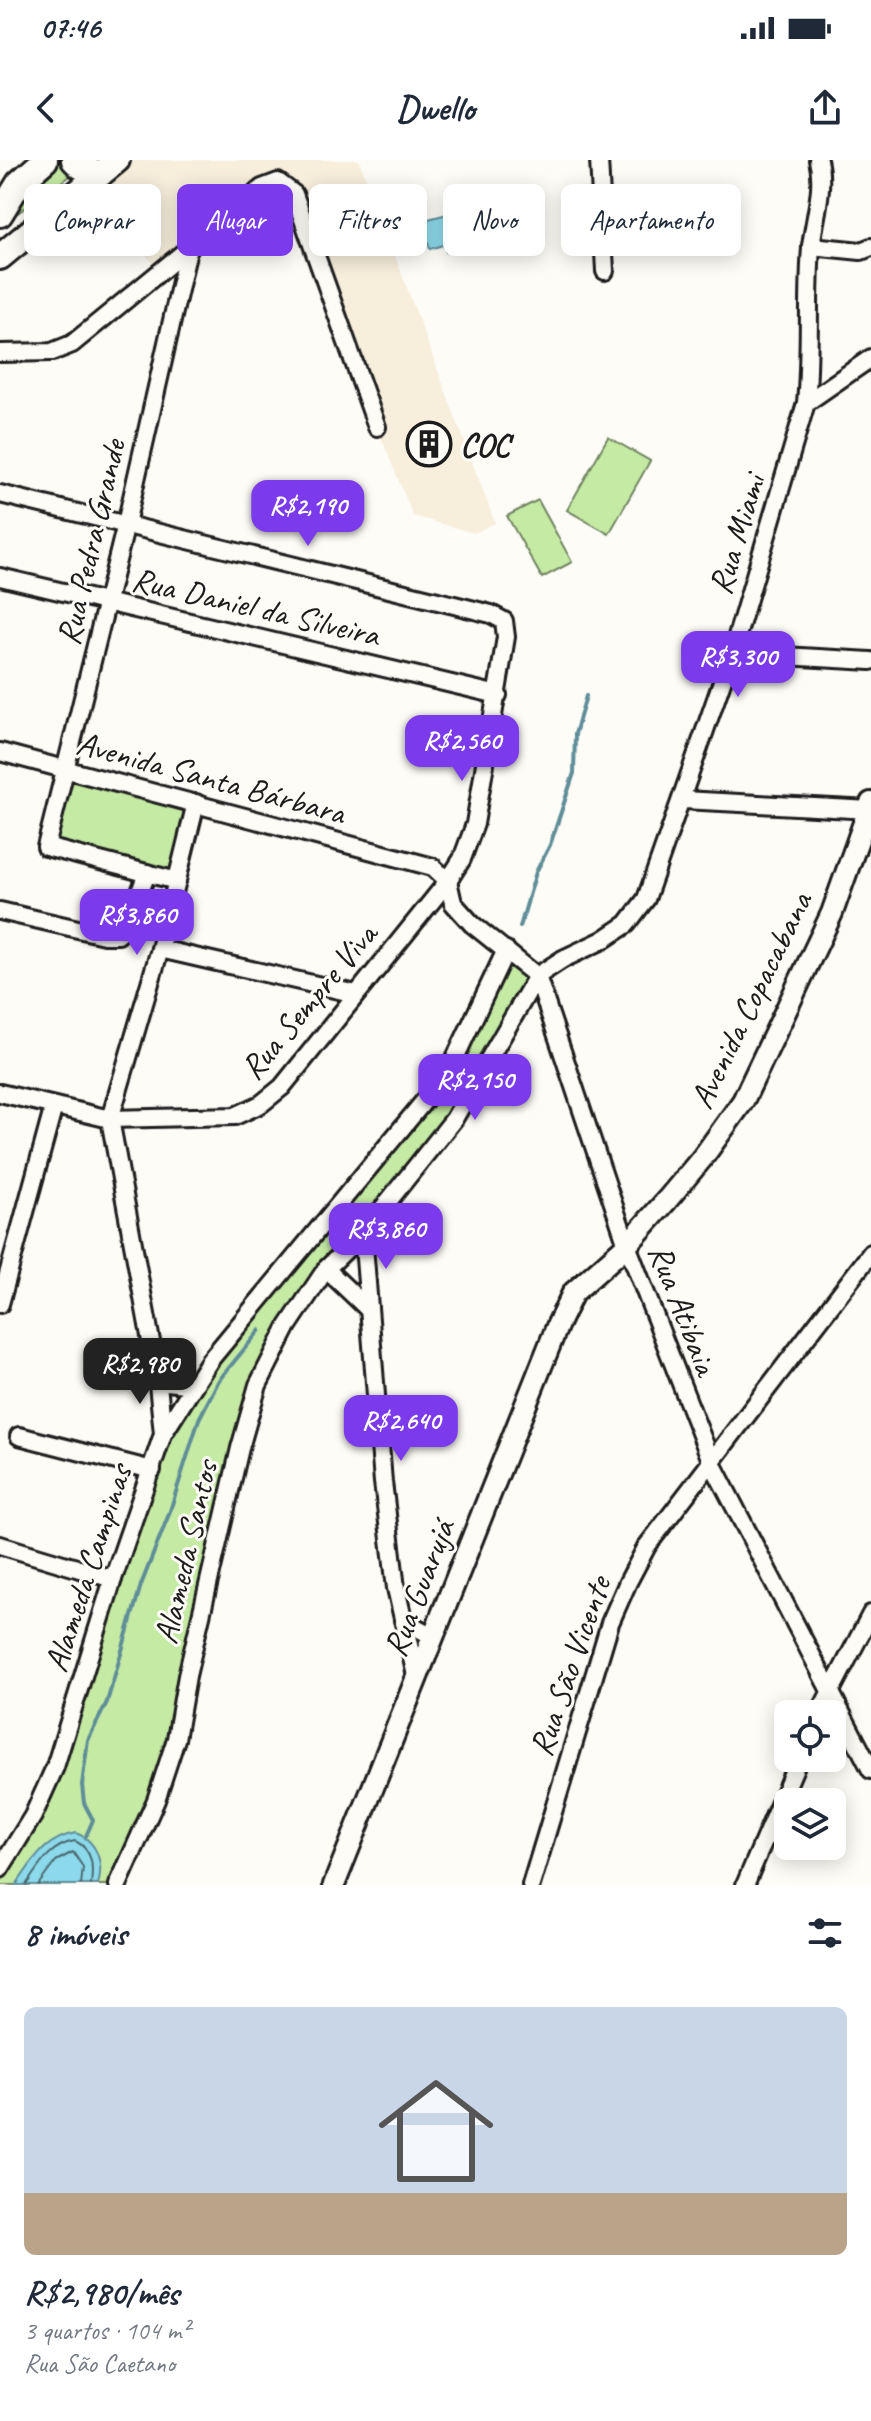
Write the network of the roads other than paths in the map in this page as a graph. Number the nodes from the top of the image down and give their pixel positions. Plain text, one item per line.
1 (45, 160) edge
2 (74, 160) edge
3 (599, 160) edge
4 (611, 160) edge
5 (818, 160) edge
6 (109, 167) edge
7 (293, 193) edge
8 (0, 214) edge
9 (811, 246) junction
10 (871, 247) edge
11 (181, 256) edge
12 (187, 256) edge
13 (0, 257) edge
14 (605, 271) dead end
15 (0, 353) edge
16 (871, 358) edge
17 (806, 403) junction
18 (377, 427) dead end
19 (0, 494) edge
20 (126, 524) junction
21 (0, 577) edge
22 (107, 602) junction
23 (732, 653) junction
24 (871, 661) edge
25 (498, 695) junction
26 (0, 752) edge
27 (66, 769) junction
28 (683, 800) junction
29 (196, 803) junction
30 (870, 808) edge
31 (147, 873) junction
32 (177, 881) junction
33 (448, 881) junction
34 (0, 911) edge
35 (160, 949) junction
36 (506, 950) junction
37 (537, 976) junction
38 (356, 994) junction
39 (0, 1093) edge
40 (54, 1106) junction
41 (110, 1119) junction
42 (363, 1233) junction
43 (627, 1245) junction
44 (871, 1253) edge
45 (326, 1269) junction
46 (0, 1304) edge
47 (369, 1310) junction
48 (157, 1374) junction
49 (193, 1385) junction
50 (163, 1434) junction
51 (19, 1436) dead end
52 (712, 1463) junction
53 (152, 1470) junction
54 (0, 1545) edge
55 (113, 1579) junction
56 (871, 1614) edge
57 (403, 1620) junction
58 (434, 1637) junction
59 (417, 1681) junction
60 (829, 1691) junction
61 (825, 1700) edge
62 (871, 1770) edge
63 (793, 1772) edge
64 (0, 1869) edge
65 (118, 1885) edge
66 (334, 1885) edge
67 (531, 1885) edge
68 (745, 1885) edge

1 - 8 main road
2 - 6 main road
3 - 4 street
3 - 14 street
5 - 9 street, Rua Miami
6 - 13 main road
7 - 18 street
9 - 10 street
9 - 17 street, Rua Miami
11 - 15 street
12 - 20 street, Rua Pedra Grande
16 - 17 street
17 - 23 street, Rua Miami
19 - 20 street
20 - 22 street, Rua Pedra Grande
20 - 25 street, Rua Sempre Viva
21 - 22 street, Rua Daniel da Silveira
22 - 25 street, Rua Daniel da Silveira
22 - 27 street, Rua Pedra Grande
23 - 24 street
23 - 28 street, Rua Miami
25 - 33 street, Rua Sempre Viva
26 - 27 street, Avenida Santa Bárbara
27 - 29 street, Avenida Santa Bárbara
27 - 31 street, Rua Pedra Grande
28 - 30 street
28 - 37 street, Rua Miami
29 - 32 street
29 - 33 street, Avenida Santa Bárbara
30 - 43 street, Avenida Copacabana
31 - 32 street
31 - 34 street
32 - 35 street
33 - 36 street
33 - 38 street, Rua Sempre Viva
35 - 38 street
35 - 41 street
36 - 37 street
36 - 49 street, Alameda Campinas
37 - 42 street, Alameda Santos
37 - 43 street, Rua Atibaia
38 - 41 street, Rua Sempre Viva
39 - 40 street, Rua Sempre Viva
40 - 41 street, Rua Sempre Viva
40 - 46 street
41 - 48 street
42 - 45 street, Alameda Santos
42 - 47 street
43 - 52 street, Rua Atibaia
43 - 58 street, Rua Guarujá
44 - 52 street, Rua São Vicente
45 - 47 street
45 - 65 street, Alameda Santos
47 - 57 street
48 - 49 street
48 - 50 street
49 - 50 street, Alameda Campinas
50 - 53 street, Alameda Campinas
51 - 53 street
52 - 60 street, Rua Atibaia
52 - 67 street, Rua São Vicente
53 - 55 street, Alameda Campinas
54 - 55 street
55 - 64 street, Alameda Campinas
56 - 60 street
57 - 58 street
57 - 59 street
58 - 59 street, Rua Guarujá
59 - 66 street, Rua Guarujá
60 - 61 street
60 - 62 street, Rua Atibaia
63 - 68 street

